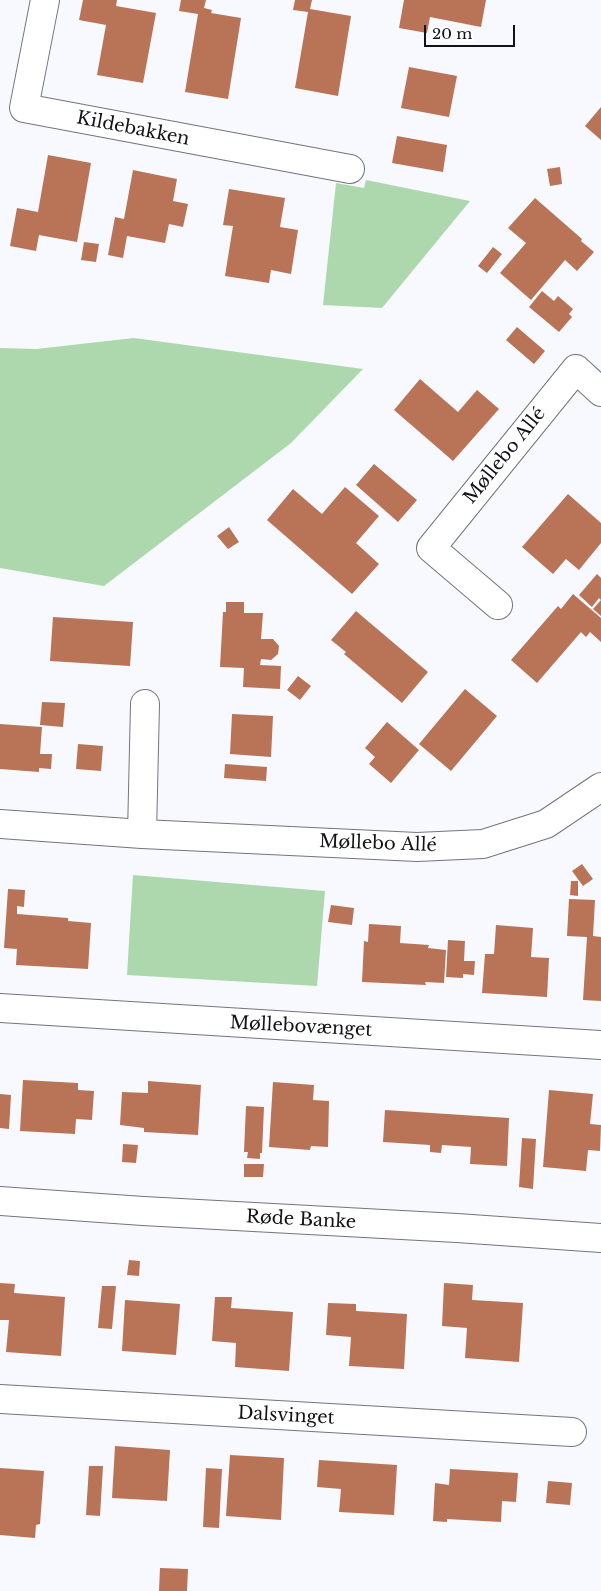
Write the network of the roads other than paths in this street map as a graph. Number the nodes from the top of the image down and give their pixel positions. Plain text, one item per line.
1 (45, 0) edge
2 (350, 169) dead end
3 (601, 392) edge
4 (498, 605) dead end
5 (145, 704) dead end
6 (601, 787) edge
7 (0, 824) edge
8 (142, 834) junction
9 (0, 1008) edge
10 (601, 1045) edge
11 (0, 1201) edge
12 (601, 1238) edge
13 (0, 1400) edge
14 (572, 1432) dead end

1 - 2 street, Kildebakken
3 - 4 street, Møllebo Allé
5 - 8 street
6 - 8 street, Møllebo Allé
7 - 8 street, Møllebo Allé
9 - 10 street, Møllebovænget
11 - 12 street, Røde Banke
13 - 14 street, Dalsvinget

